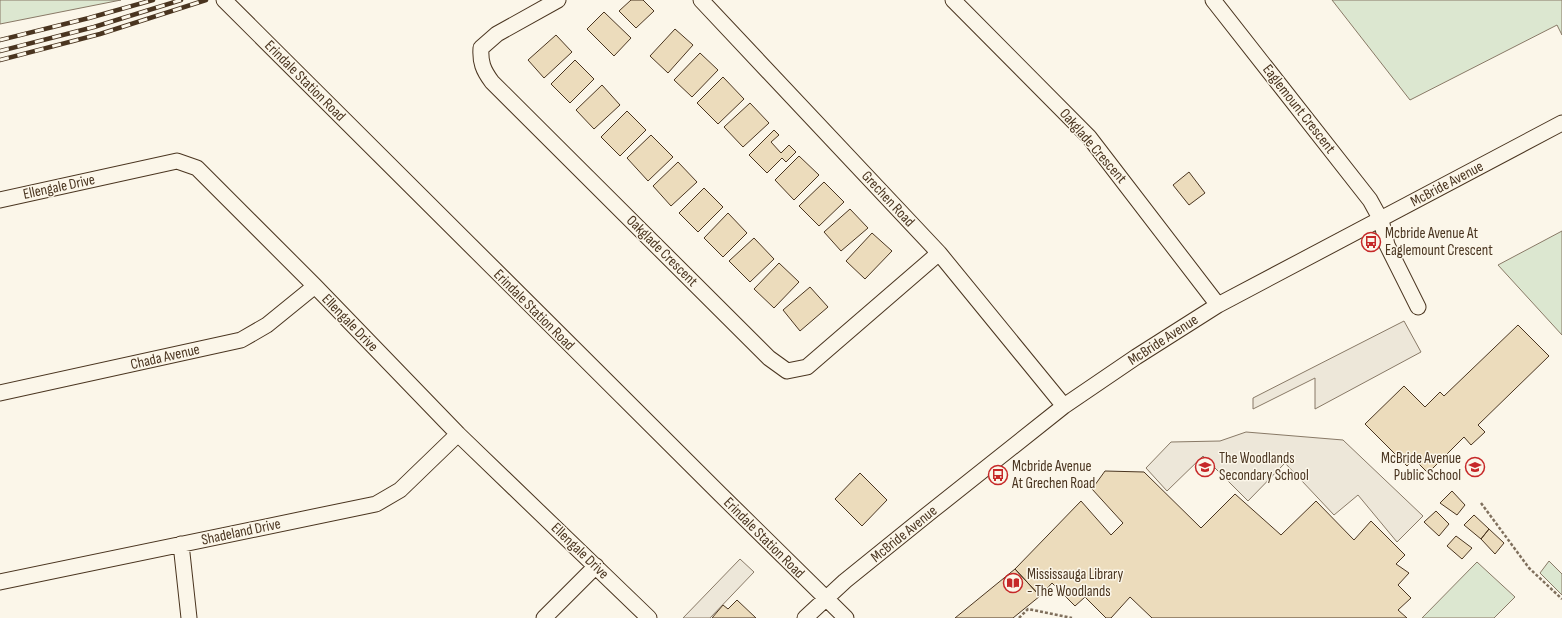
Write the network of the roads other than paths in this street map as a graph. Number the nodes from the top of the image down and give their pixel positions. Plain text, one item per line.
1 (224, 0) edge
2 (558, 0) edge
3 (701, 0) edge
4 (953, 0) edge
5 (1213, 0) edge
6 (1562, 123) edge
7 (0, 200) edge
8 (1381, 220) junction
9 (939, 253) junction
10 (315, 286) junction
11 (1218, 305) junction
12 (1418, 307) dead end
13 (0, 393) edge
14 (1064, 406) junction
15 (458, 434) junction
16 (181, 544) junction
17 (596, 566) junction
18 (0, 582) edge
19 (826, 600) junction
20 (189, 618) edge
21 (544, 618) edge
22 (649, 618) edge
23 (805, 618) edge
24 (846, 618) edge

1 - 19 street, Erindale Station Road
2 - 9 street, Oakglade Crescent
3 - 9 street, Grechen Road
4 - 11 street, Oakglade Crescent
5 - 8 street, Eaglemount Crescent
6 - 8 street, McBride Avenue
7 - 10 street, Ellengale Drive
8 - 11 street, McBride Avenue
8 - 12 street, Eaglemount Crescent
9 - 14 street, Grechen Road
10 - 13 street, Chada Avenue
10 - 15 street, Ellengale Drive
11 - 14 street, McBride Avenue
14 - 19 street, McBride Avenue
15 - 16 street, Shadeland Drive
15 - 17 street, Ellengale Drive
16 - 18 street, Shadeland Drive
16 - 20 street
17 - 21 street
17 - 22 street, Ellengale Drive
19 - 23 street, McBride Avenue
19 - 24 street, Erindale Station Road

